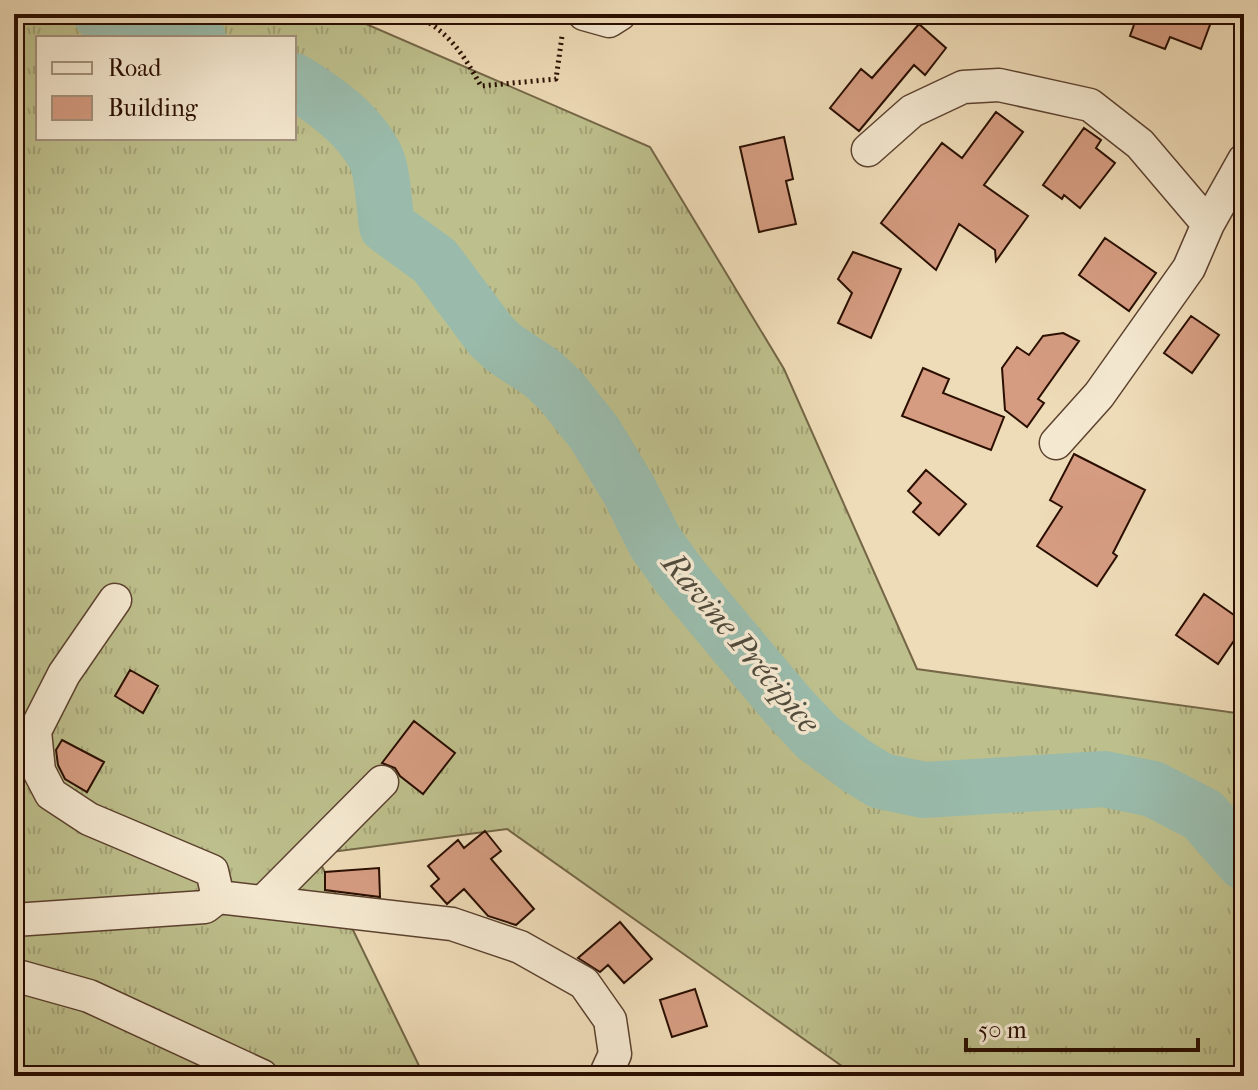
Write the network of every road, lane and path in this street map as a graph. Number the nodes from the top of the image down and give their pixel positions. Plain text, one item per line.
1 (414, 14) edge
2 (620, 14) edge
3 (574, 20) edge
4 (868, 150) dead end
5 (1244, 160) edge
6 (1208, 224) junction
7 (1056, 443) dead end
8 (115, 600) dead end
9 (382, 782) dead end
10 (218, 897) junction
11 (264, 901) junction
12 (14, 920) edge
13 (14, 975) edge
14 (262, 1076) edge
15 (605, 1076) edge

1 - 3 path
2 - 3 street
4 - 6 street
5 - 6 street
6 - 7 street
8 - 10 street
9 - 11 street
10 - 11 street
10 - 12 street
11 - 15 street
13 - 14 street

